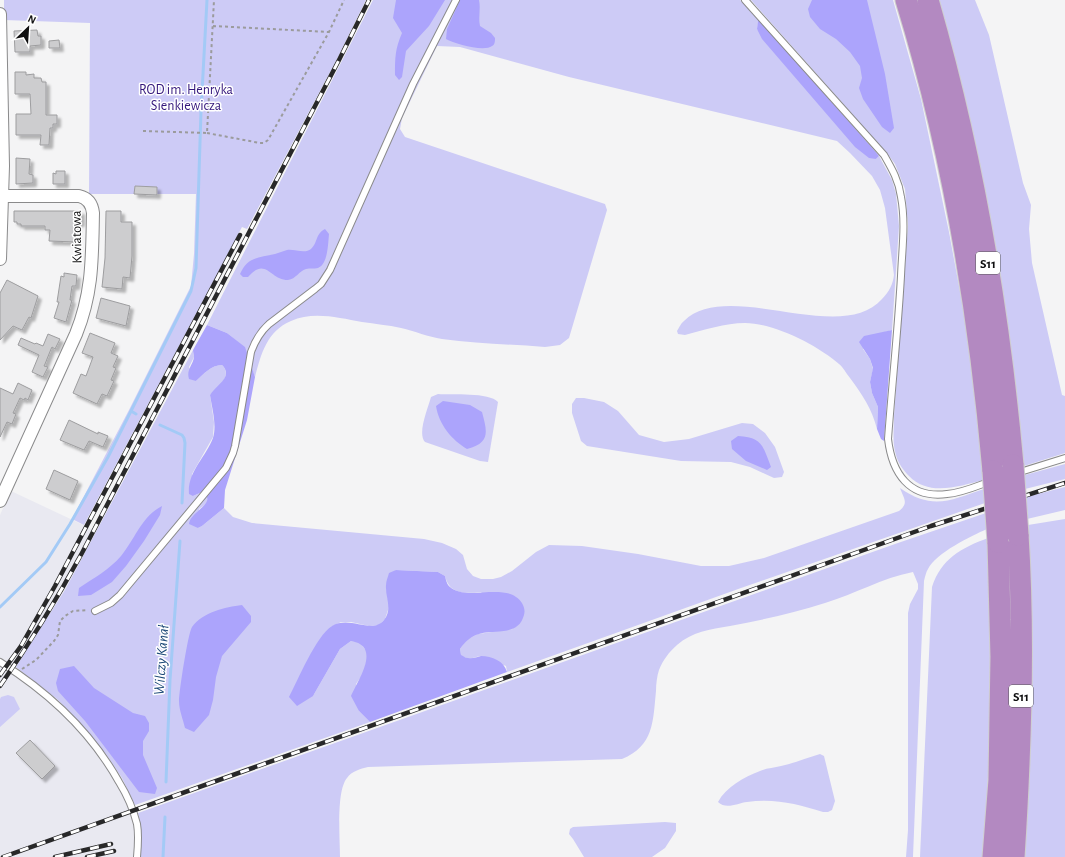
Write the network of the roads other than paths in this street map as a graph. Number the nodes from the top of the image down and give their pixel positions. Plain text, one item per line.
1 (456, 0) edge
2 (745, 0) edge
3 (906, 0) edge
4 (928, 0) edge
5 (0, 14) edge
6 (0, 32) edge
7 (1, 166) edge
8 (961, 178) junction
9 (2, 196) junction
10 (972, 219) dead end
11 (968, 227) dead end
12 (0, 259) edge
13 (980, 261) dead end
14 (973, 262) dead end
15 (995, 303) junction
16 (974, 305) junction
17 (1065, 458) edge
18 (1003, 473) junction
19 (0, 501) edge
20 (95, 611) road end
21 (0, 662) edge
22 (137, 857) edge
23 (992, 857) edge
24 (1014, 857) edge

1 - 20 lane
2 - 18 lane
3 - 8 highway, S11
4 - 8 highway, S11
5 - 6 street
6 - 7 street
7 - 9 street
8 - 10 lane
8 - 11 lane
8 - 15 highway, S11
8 - 16 highway, S11
9 - 12 street
9 - 19 street, Kwiatowa
13 - 15 lane
14 - 16 lane
15 - 18 highway, S11
16 - 18 highway, S11
17 - 18 lane
18 - 23 highway, S11, bridge
18 - 24 highway, S11, bridge
21 - 22 lane

